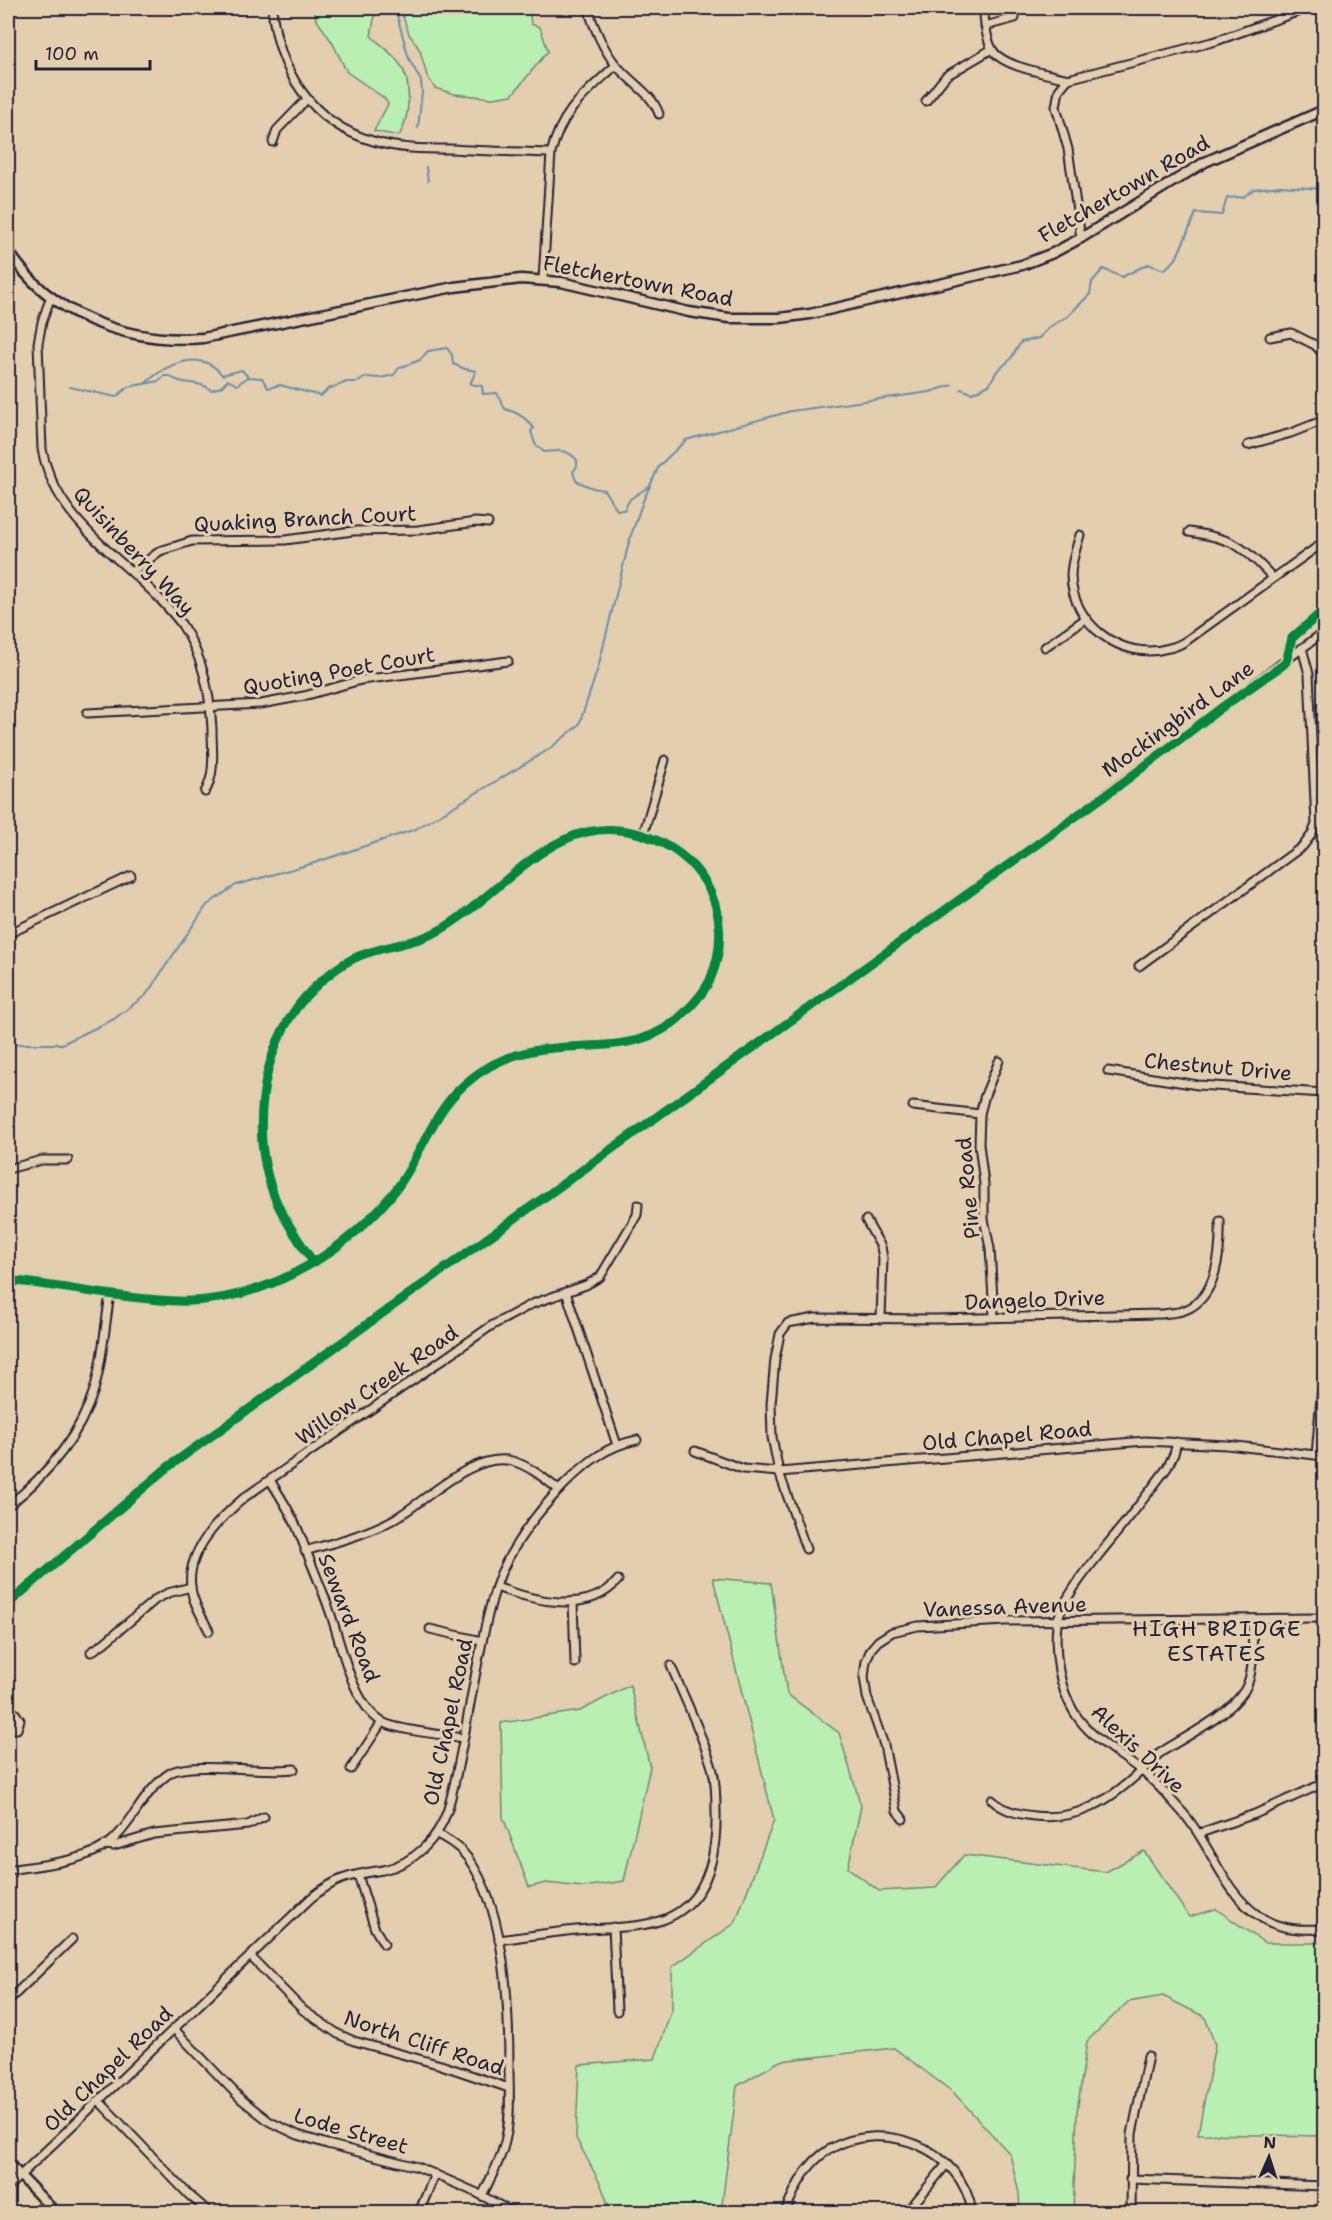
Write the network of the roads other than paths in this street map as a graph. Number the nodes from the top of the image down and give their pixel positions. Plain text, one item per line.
1 (272, 8) edge
2 (588, 8) edge
3 (982, 8) edge
4 (1308, 8) edge
5 (1015, 18) dead end
6 (985, 26) junction
7 (992, 49) junction
8 (616, 65) junction
9 (1068, 79) junction
10 (306, 99) junction
11 (926, 101) dead end
12 (1324, 110) edge
13 (659, 114) dead end
14 (273, 142) dead end
15 (551, 153) junction
16 (1081, 238) junction
17 (8, 250) edge
18 (543, 279) junction
19 (51, 296) junction
20 (1270, 337) dead end
21 (1324, 355) edge
22 (1324, 420) edge
23 (1248, 445) dead end
24 (488, 523) dead end
25 (1189, 532) dead end
26 (1080, 535) dead end
27 (1324, 542) edge
28 (132, 572) junction
29 (1273, 578) junction
30 (1085, 619) junction
31 (1324, 632) edge
32 (1046, 648) dead end
33 (1302, 648) junction
34 (508, 661) dead end
35 (211, 706) junction
36 (87, 713) dead end
37 (665, 760) dead end
38 (206, 792) dead end
39 (1091, 805) dead end
40 (643, 836) junction
41 (131, 876) dead end
42 (8, 934) edge
43 (1140, 966) dead end
44 (999, 1060) dead end
45 (1108, 1071) dead end
46 (1324, 1093) edge
47 (913, 1106) dead end
48 (980, 1114) junction
49 (68, 1160) dead end
50 (8, 1169) edge
51 (638, 1205) dead end
52 (866, 1220) dead end
53 (1220, 1221) dead end
54 (314, 1263) junction
55 (8, 1280) edge
56 (566, 1292) junction
57 (110, 1294) junction
58 (994, 1316) junction
59 (881, 1319) junction
60 (1324, 1362) edge
61 (637, 1440) dead end
62 (1177, 1442) junction
63 (617, 1445) junction
64 (695, 1451) dead end
65 (1320, 1456) edge
66 (779, 1472) junction
67 (270, 1480) junction
68 (559, 1490) junction
69 (8, 1506) edge
70 (806, 1549) dead end
71 (305, 1551) junction
72 (618, 1581) dead end
73 (191, 1587) junction
74 (496, 1587) junction
75 (573, 1601) junction
76 (1252, 1618) junction
77 (1324, 1618) edge
78 (1058, 1621) junction
79 (430, 1629) dead end
80 (209, 1631) dead end
81 (482, 1641) junction
82 (90, 1652) dead end
83 (574, 1663) dead end
84 (671, 1666) dead end
85 (8, 1714) edge
86 (382, 1722) junction
87 (8, 1730) edge
88 (463, 1738) junction
89 (294, 1769) dead end
90 (351, 1770) dead end
91 (1142, 1770) junction
92 (1324, 1783) edge
93 (992, 1800) dead end
94 (264, 1817) dead end
95 (903, 1819) dead end
96 (1200, 1833) junction
97 (437, 1834) junction
98 (105, 1845) junction
99 (8, 1870) edge
100 (358, 1875) junction
101 (613, 1927) junction
102 (1324, 1929) edge
103 (72, 1939) dead end
104 (499, 1940) junction
105 (384, 1944) dead end
106 (250, 1956) junction
107 (9, 1996) edge
108 (617, 2011) dead end
109 (174, 2029) junction
110 (1148, 2056) dead end
111 (509, 2088) junction
112 (99, 2101) junction
113 (8, 2163) edge
114 (946, 2165) junction
115 (435, 2174) junction
116 (19, 2176) junction
117 (1130, 2179) junction
118 (1324, 2186) edge
119 (8, 2187) edge
120 (482, 2196) junction
121 (55, 2212) edge
122 (209, 2212) edge
123 (419, 2212) edge
124 (512, 2212) edge
125 (785, 2212) edge
126 (907, 2212) edge
127 (972, 2212) edge
128 (1131, 2212) edge

1 - 10 street
2 - 8 street
3 - 6 street
4 - 9 street
5 - 6 street
6 - 7 street
7 - 9 street
7 - 11 street
8 - 13 street
8 - 15 street
9 - 16 street
10 - 14 street
10 - 15 street
12 - 16 street, Fletchertown Road
15 - 18 street
16 - 18 street, Fletchertown Road
17 - 19 street, Fletchertown Road
18 - 19 street, Fletchertown Road
19 - 28 street, Quisinberry Way
20 - 21 street
22 - 23 street
24 - 28 street, Quaking Branch Court
25 - 29 street
26 - 30 street
27 - 29 street
28 - 35 street, Quisinberry Way
29 - 30 street
30 - 32 street
31 - 33 street, Mockingbird Lane
33 - 39 street, Mockingbird Lane
33 - 43 street
34 - 35 street, Quoting Poet Court
35 - 36 street, Quoting Poet Court
35 - 38 street, Quisinberry Way
37 - 40 street
40 - 54 street
40 - 54 street
41 - 42 street
44 - 48 street, Pine Road
45 - 46 street, Chestnut Drive
47 - 48 street
48 - 58 street, Pine Road
49 - 50 street
51 - 56 street, Willow Creek Road
52 - 59 street
53 - 58 street, Dangelo Drive
54 - 57 street
55 - 57 street
56 - 63 street
56 - 67 street, Willow Creek Road
57 - 69 street
58 - 59 street, Dangelo Drive
59 - 66 street, Dangelo Drive
60 - 65 street
61 - 63 street, Old Chapel Road
62 - 65 street, Old Chapel Road
62 - 66 street, Old Chapel Road
62 - 78 street, Alexis Drive
63 - 68 street, Old Chapel Road
64 - 66 street, Old Chapel Road
66 - 70 street
67 - 71 street, Seward Road
67 - 73 street, Willow Creek Road
68 - 71 street
68 - 74 street, Old Chapel Road
71 - 86 street, Seward Road
72 - 75 street
73 - 80 street
73 - 82 street
74 - 75 street
74 - 81 street, Old Chapel Road
75 - 83 street
76 - 77 street, Vanessa Avenue
76 - 78 street, Vanessa Avenue
76 - 91 street
78 - 91 street, Alexis Drive
78 - 95 street, Vanessa Avenue
79 - 81 street
81 - 88 street, Old Chapel Road
84 - 101 street
85 - 87 street
86 - 88 street
86 - 90 street
88 - 97 street, Old Chapel Road
89 - 98 street
91 - 93 street
91 - 96 street, Alexis Drive
92 - 96 street
94 - 98 street
96 - 102 street, Alexis Drive
97 - 100 street, Old Chapel Road
97 - 104 street
98 - 99 street
100 - 105 street
100 - 106 street, Old Chapel Road
101 - 104 street
101 - 108 street
103 - 107 street
104 - 111 street
106 - 109 street, Old Chapel Road
106 - 111 street, North Cliff Road
109 - 112 street, Old Chapel Road
109 - 115 street, Lode Street
110 - 117 street
111 - 120 street
112 - 116 street, Old Chapel Road
112 - 122 street
113 - 116 street
114 - 125 street
114 - 126 street
114 - 127 street
115 - 120 street, Lode Street
115 - 123 street
116 - 119 street, Old Chapel Road
116 - 121 street
117 - 118 street
117 - 128 street
120 - 124 street, Lode Street

